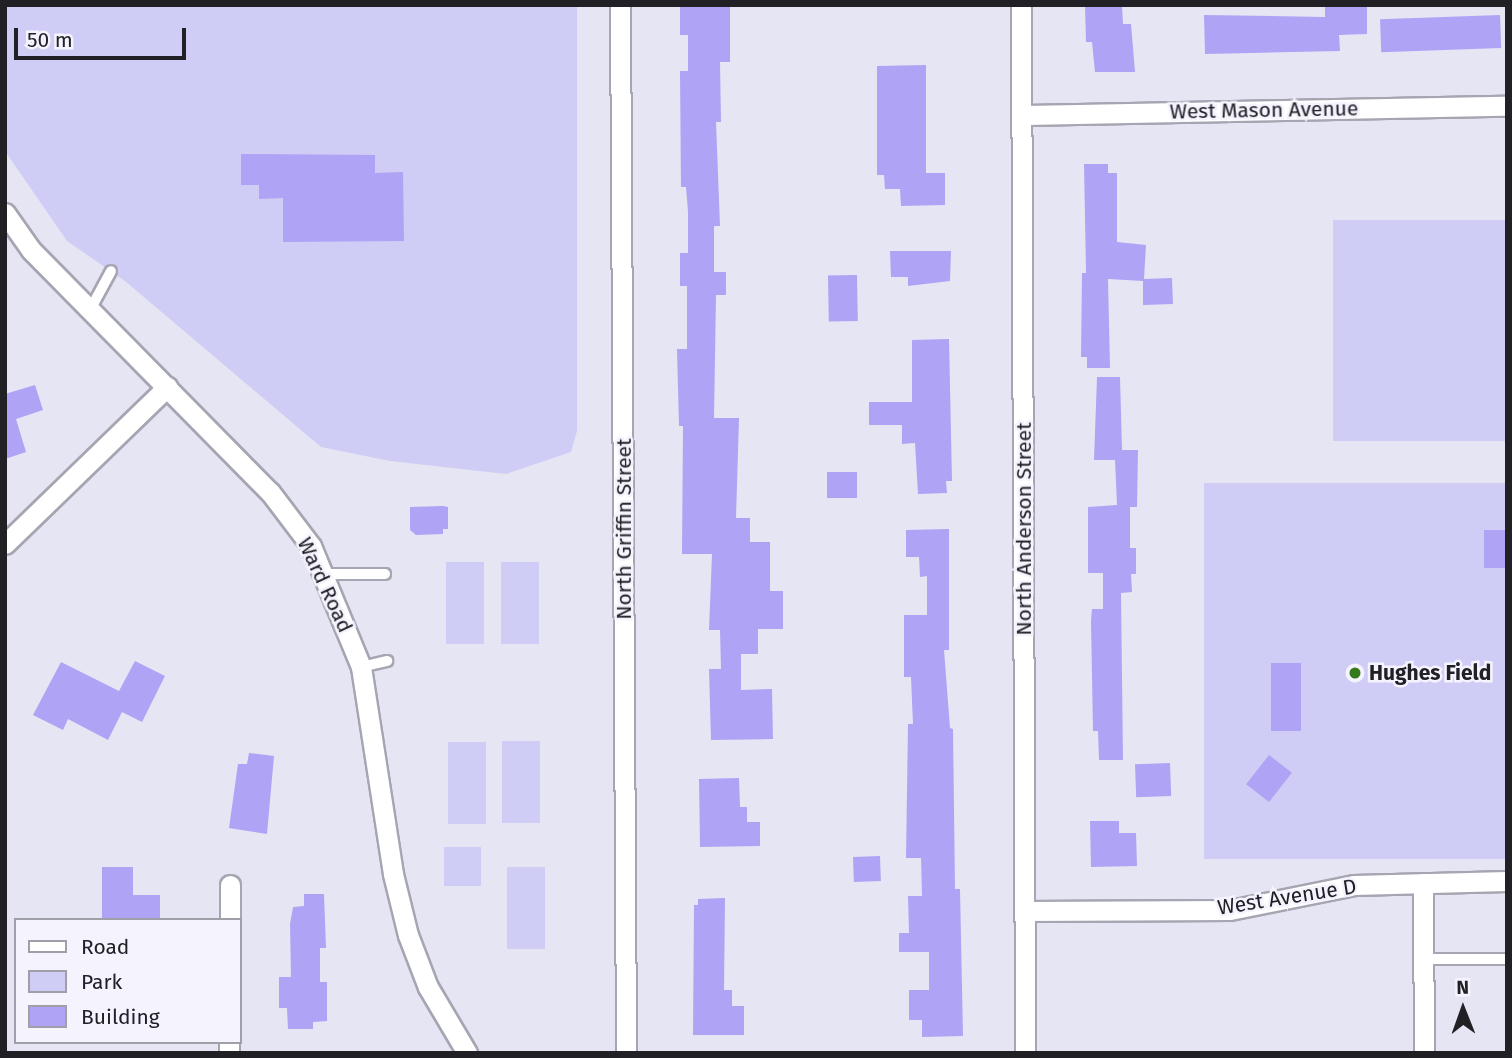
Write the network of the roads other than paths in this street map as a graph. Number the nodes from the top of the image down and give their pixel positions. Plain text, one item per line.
1 (620, 5) edge
2 (1021, 5) edge
3 (1507, 106) edge
4 (1022, 115) junction
5 (5, 213) edge
6 (111, 271) dead end
7 (89, 310) junction
8 (167, 387) junction
9 (5, 544) edge
10 (324, 574) junction
11 (385, 574) dead end
12 (387, 661) dead end
13 (361, 667) junction
14 (1507, 881) edge
15 (1423, 883) junction
16 (230, 885) dead end
17 (1025, 911) junction
18 (230, 918) edge
19 (1423, 959) junction
20 (1507, 959) edge
21 (467, 1053) edge
22 (626, 1053) edge
23 (1025, 1053) edge
24 (1424, 1053) edge

1 - 22 street, North Griffin Street
2 - 4 street, North Anderson Street
3 - 4 street, West Mason Avenue
4 - 17 street, North Anderson Street
5 - 7 street, Ward Road
6 - 7 lane
7 - 8 street, Ward Road
8 - 9 street
8 - 10 street, Ward Road
10 - 11 lane
10 - 13 street, Ward Road
12 - 13 lane
13 - 21 street, Ward Road
14 - 15 street, West Avenue D
15 - 17 street, West Avenue D
15 - 19 street
16 - 18 street
17 - 23 street, North Anderson Street
19 - 20 lane
19 - 24 street

